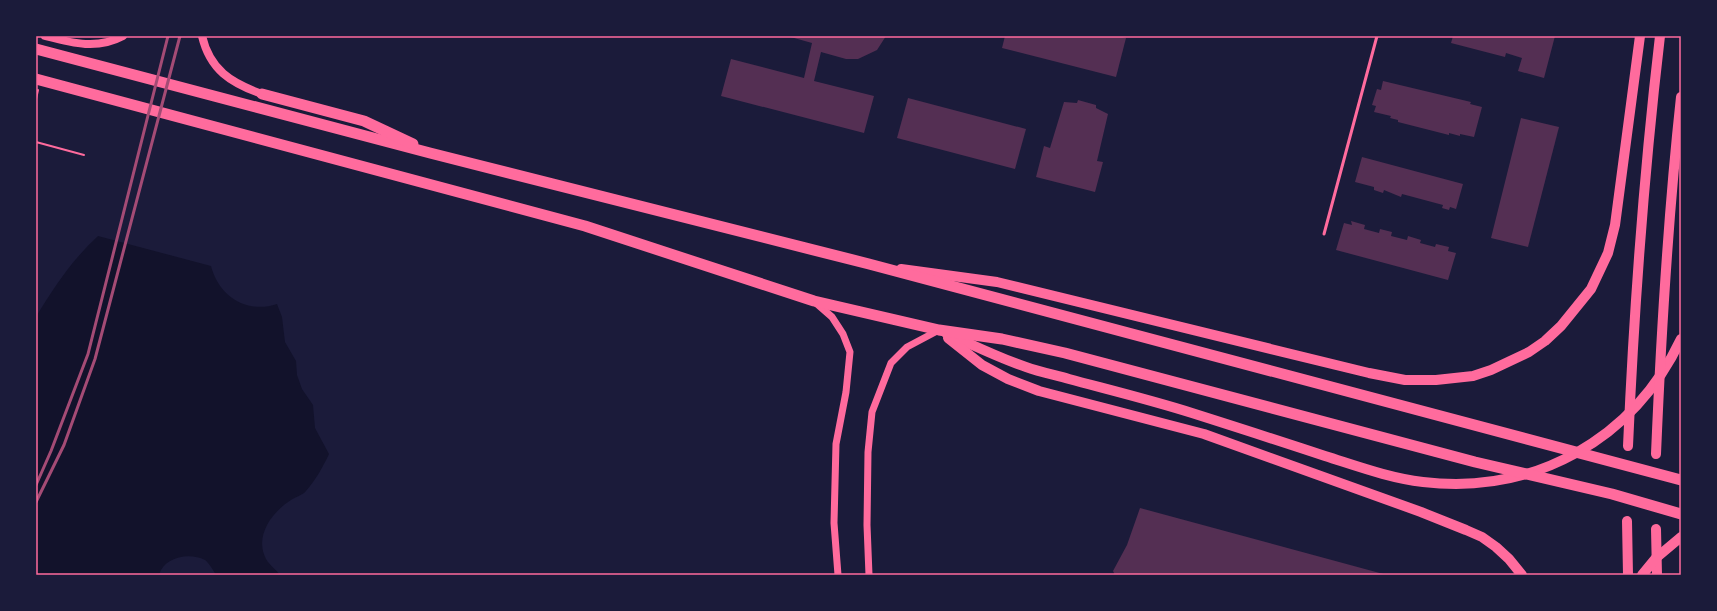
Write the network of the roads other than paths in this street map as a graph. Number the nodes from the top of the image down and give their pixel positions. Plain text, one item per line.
1 (45, 36) edge
2 (123, 36) edge
3 (202, 36) edge
4 (1377, 36) edge
5 (1640, 36) edge
6 (1660, 36) edge
7 (36, 49) edge
8 (38, 82) edge
9 (262, 94) joint
10 (1681, 97) edge
11 (430, 153) junction
12 (1324, 234) dead end
13 (869, 264) junction
14 (814, 301) junction
15 (939, 330) junction
16 (1681, 339) edge
17 (1628, 446) dead end
18 (1656, 454) dead end
19 (1681, 480) edge
20 (1681, 514) edge
21 (1627, 521) dead end
22 (1656, 529) dead end
23 (1681, 537) edge
24 (838, 575) edge
25 (869, 575) edge
26 (1522, 575) edge
27 (1628, 575) edge
28 (1642, 575) edge
29 (1657, 575) edge

1 - 2 main road
3 - 9 main road
4 - 12 lane
5 - 13 main road
6 - 17 main road
7 - 11 highway
8 - 14 highway
9 - 11 highway
10 - 18 main road
11 - 13 highway
13 - 19 highway
14 - 15 highway
14 - 24 street
15 - 16 main road
15 - 20 highway
15 - 25 street
15 - 26 main road
21 - 27 main road
22 - 29 main road
23 - 28 main road

